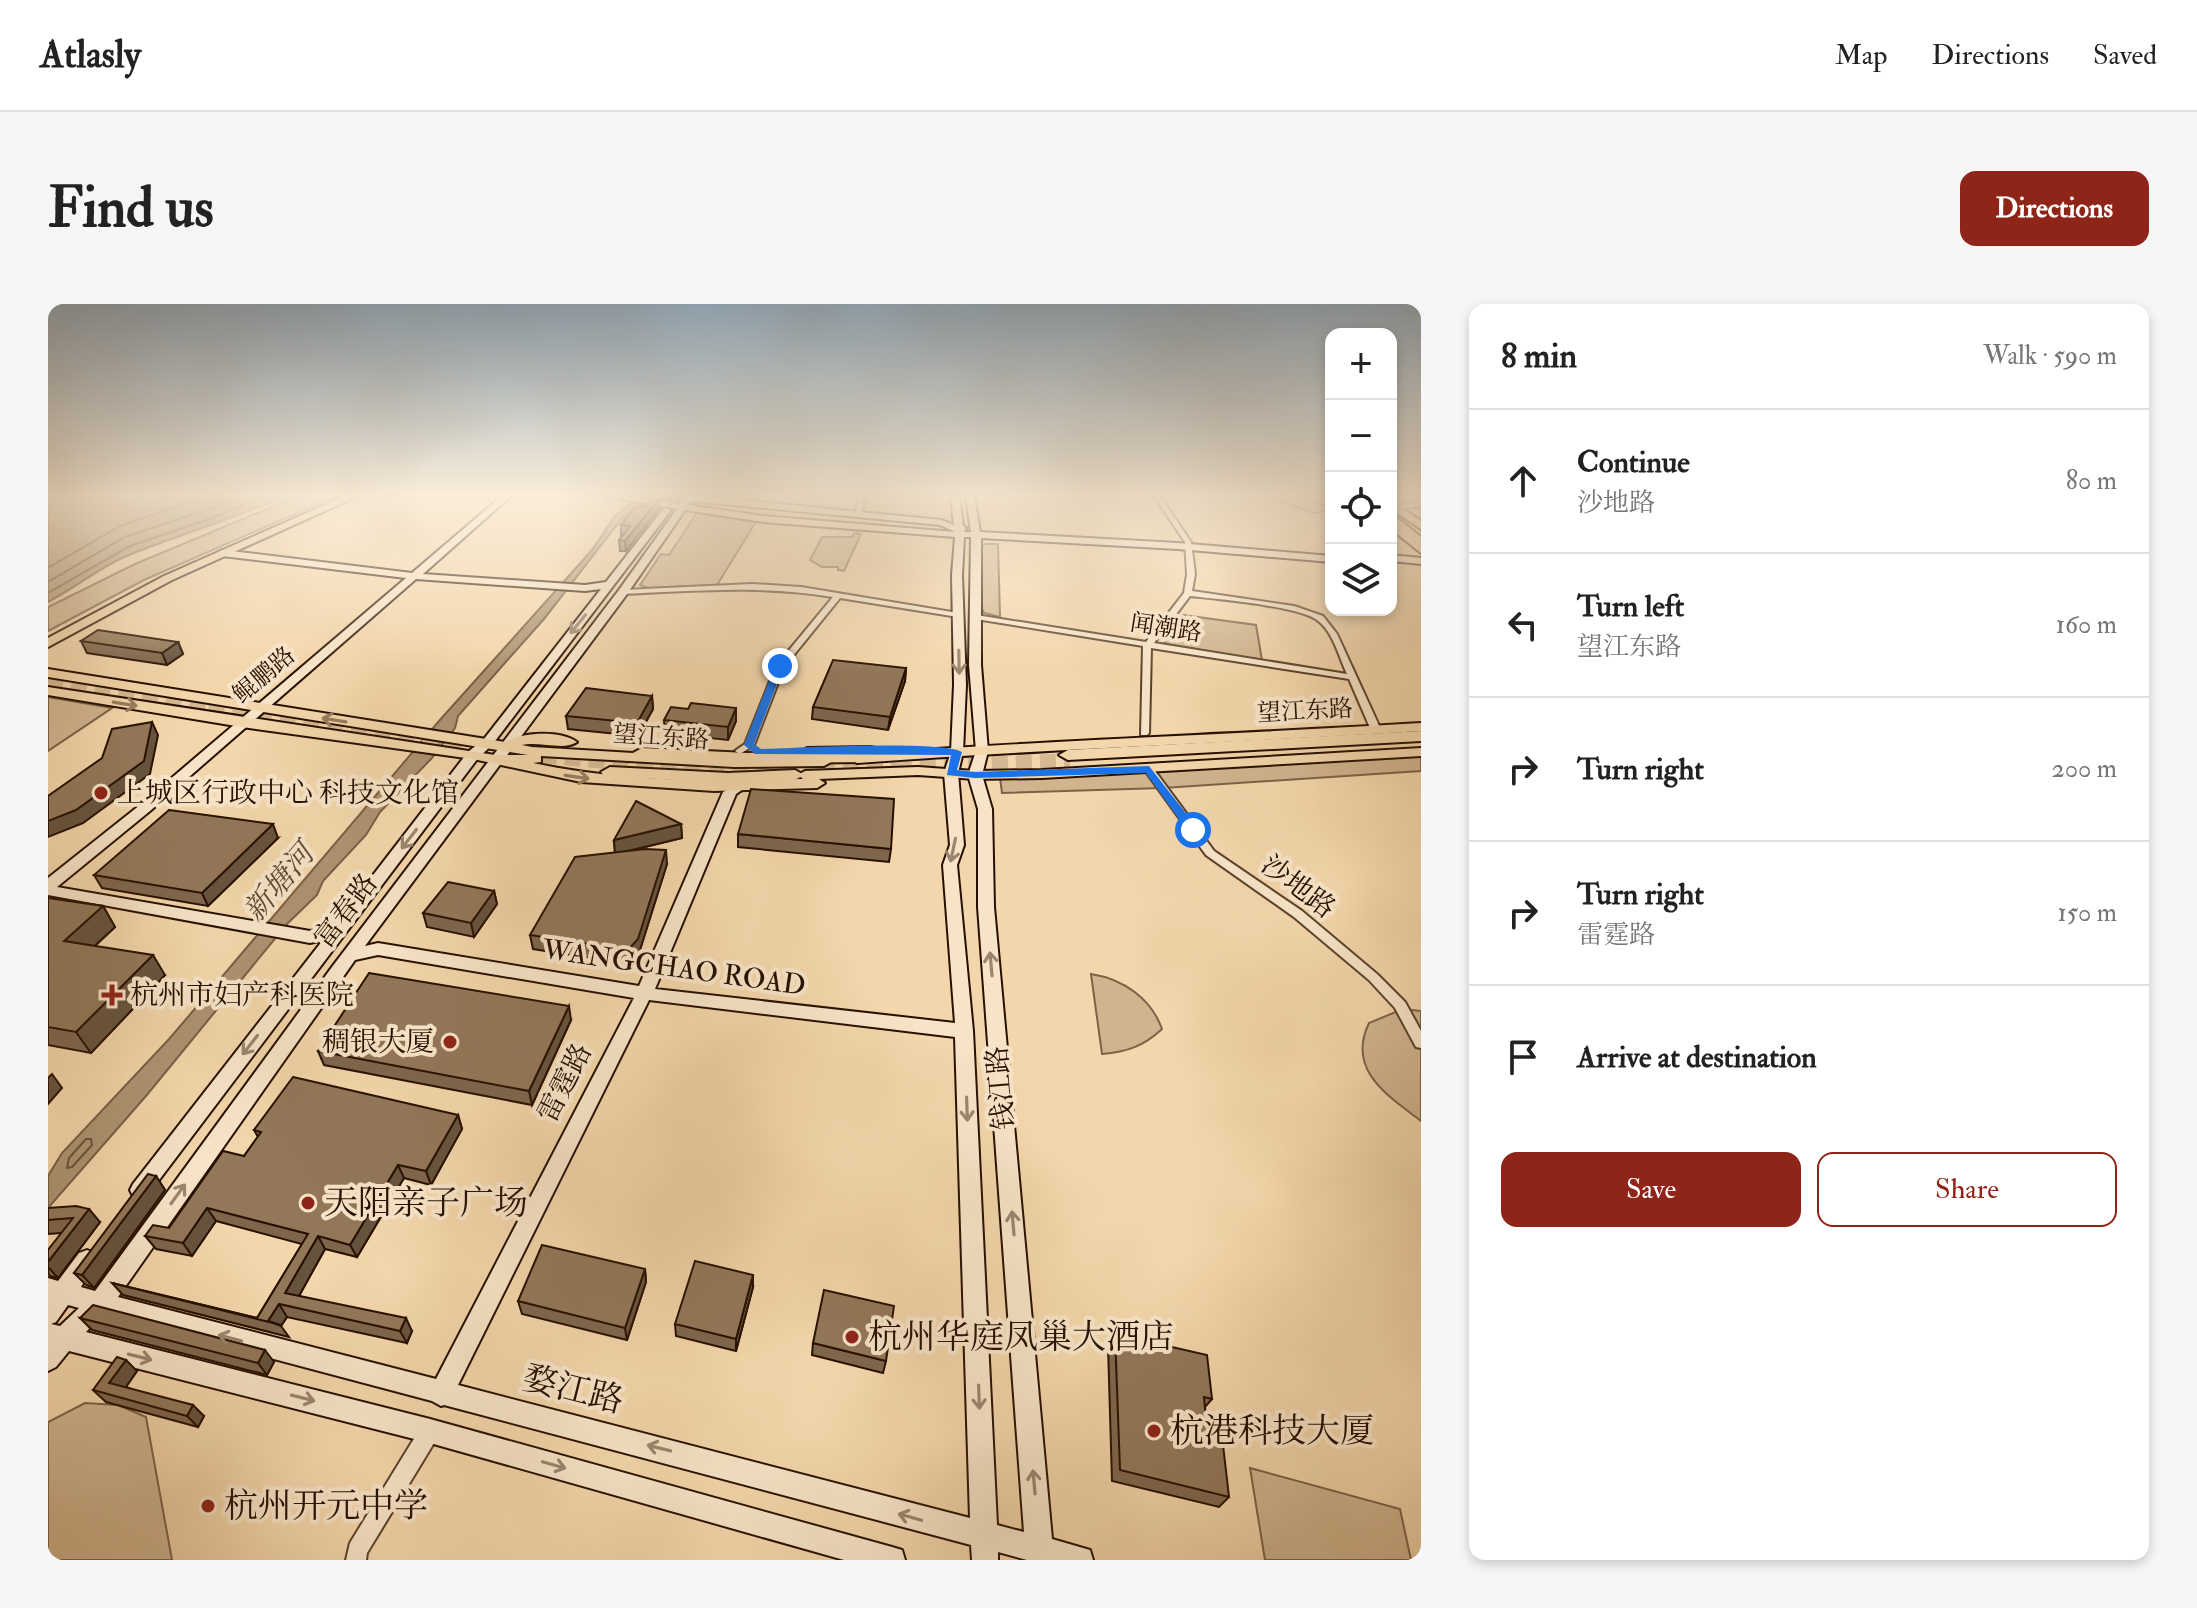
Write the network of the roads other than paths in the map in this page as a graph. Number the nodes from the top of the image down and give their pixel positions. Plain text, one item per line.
1 (207, 555) edge
2 (219, 555) edge
3 (235, 555) edge
4 (438, 555) edge
5 (634, 555) edge
6 (645, 555) edge
7 (959, 555) edge
8 (976, 555) edge
9 (1189, 555) edge
10 (1289, 555) edge
11 (1325, 558) edge
12 (1397, 559) edge
13 (1421, 563) edge
14 (1397, 564) edge
15 (413, 576) junction
16 (609, 585) junction
17 (579, 588) junction
18 (623, 592) junction
19 (1188, 593) junction
20 (838, 595) junction
21 (600, 597) junction
22 (958, 615) junction
23 (976, 617) junction
24 (48, 634) edge
25 (48, 643) edge
26 (1147, 646) junction
27 (48, 673) edge
28 (1350, 677) junction
29 (48, 691) edge
30 (259, 709) junction
31 (242, 723) junction
32 (1421, 727) edge
33 (1376, 730) junction
34 (1144, 733) junction
35 (1421, 736) edge
36 (408, 738) junction
37 (1207, 740) junction
38 (488, 742) junction
39 (1166, 742) junction
40 (1122, 743) junction
41 (1421, 743) edge
42 (506, 744) junction
43 (1292, 746) junction
44 (749, 749) junction
45 (982, 751) junction
46 (957, 752) junction
47 (1421, 752) edge
48 (642, 753) dead end
49 (473, 755) junction
50 (872, 757) junction
51 (1069, 758) tunnel mouth
52 (497, 759) junction
53 (1149, 769) junction
54 (610, 772) dead end
55 (951, 773) junction
56 (795, 775) junction
57 (975, 775) junction
58 (729, 787) junction
59 (48, 888) edge
60 (338, 931) junction
61 (305, 936) junction
62 (364, 937) junction
63 (378, 949) junction
64 (322, 951) junction
65 (349, 956) junction
66 (644, 994) junction
67 (964, 1031) junction
68 (1421, 1043) edge
69 (132, 1200) edge
70 (96, 1248) edge
71 (55, 1291) edge
72 (100, 1303) junction
73 (48, 1314) edge
74 (56, 1336) edge
75 (48, 1359) edge
76 (441, 1394) junction
77 (430, 1431) junction
78 (985, 1549) edge
79 (1040, 1554) edge
80 (356, 1560) edge
81 (892, 1560) edge
82 (1080, 1560) edge

1 - 24 main road
2 - 25 main road
3 - 15 main road
4 - 15 main road, 鲲鹏路
5 - 16 main road, 富春路
6 - 18 main road, 富春路
7 - 22 main road, 钱江路
8 - 23 main road
9 - 19 street
10 - 11 main road
12 - 13 main road
13 - 14 main road
15 - 17 main road
15 - 30 main road, 鲲鹏路
16 - 17 main road
16 - 21 main road, 富春路
17 - 21 main road
18 - 20 street
18 - 42 main road, 富春路
19 - 26 street
19 - 28 street
20 - 22 street
20 - 44 street
21 -> 38 main road, 富春路
22 -> 46 main road, 钱江路
23 - 26 street, 闻潮路
23 - 45 main road
26 - 28 street, 闻潮路
26 - 34 street
27 - 30 main road, 望江东路
28 - 33 street
29 -> 31 main road, 望江东路
30 - 31 main road, 鲲鹏路
36 -> 30 main road, 望江东路
31 - 36 main road, 望江东路
31 - 59 main road, 鲲鹏路
32 - 33 main road, 望江东路
33 - 37 main road, 望江东路
34 - 39 street
34 - 40 street
35 - 43 highway
36 - 38 main road, 望江东路
36 - 49 main road, 望江东路
37 - 39 main road, 望江东路
37 - 43 highway
38 - 42 main road, 望江东路
38 - 49 main road, 富春路
39 - 40 main road, 望江东路
40 - 45 main road, 望江东路
41 - 43 highway
42 - 44 main road
42 - 50 main road, 望江东路
42 - 52 main road, 富春路
43 - 51 highway
44 - 46 main road
45 - 46 main road, 望江东路
45 - 57 main road
46 - 50 main road, 望江东路
46 - 55 main road, 钱江路
47 - 53 main road, 望江东路
48 - 50 highway
49 - 52 main road, 望江东路
49 -> 60 main road, 富春路
52 - 56 main road, 望江东路
52 -> 58 main road
52 - 62 main road, 富春路
53 - 57 main road, 望江东路
53 - 68 street, 沙地路
54 - 56 highway
55 - 56 main road, 望江东路
55 - 57 main road, 望江东路
55 - 58 main road
55 -> 67 main road, 钱江路
79 -> 57 main road, 钱江路
58 - 66 main road, 雷霆路
59 - 61 main road
60 - 61 main road
60 - 64 main road, 富春路
61 - 64 main road
62 - 63 main road
62 - 65 main road, 富春路
63 - 65 main road, WANGCHAO ROAD
63 - 66 main road, WANGCHAO ROAD
64 -> 69 main road, 富春路
72 -> 65 main road, 富春路
66 - 67 main road, WANGCHAO ROAD
66 - 76 main road, 雷霆路
67 -> 78 main road, 钱江路
70 - 71 main road
71 - 72 main road, 婺江路
71 - 73 main road
72 - 74 main road, 富春路
76 -> 72 main road, 婺江路
74 - 75 main road, 富春路
74 -> 77 main road
78 -> 76 main road, 婺江路
77 - 80 street
77 -> 81 main road
78 - 79 main road, 婺江路
79 - 82 main road, 婺江路

